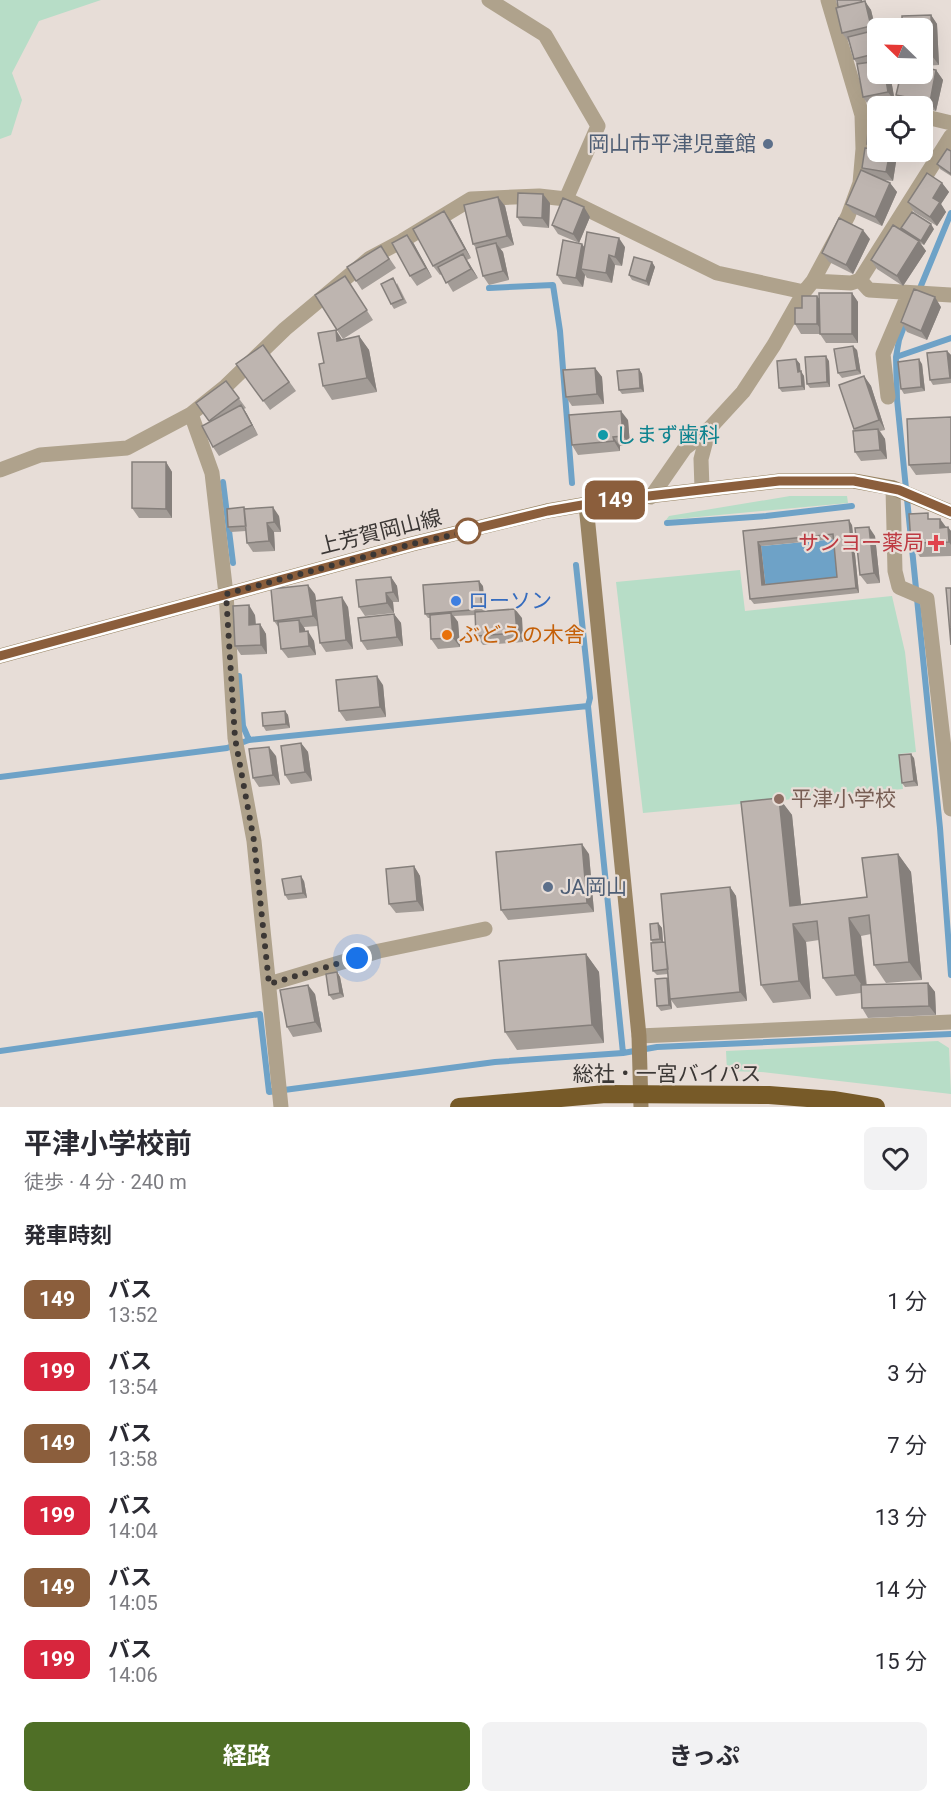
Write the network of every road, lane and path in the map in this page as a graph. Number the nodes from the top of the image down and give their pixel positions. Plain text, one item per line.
1 (489, 0) edge
2 (828, 0) edge
3 (867, 106) edge
4 (933, 119) edge
5 (951, 123) edge
6 (867, 129) edge
7 (951, 136) edge
8 (566, 199) junction
9 (860, 280) junction
10 (808, 286) junction
11 (915, 293) junction
12 (951, 294) edge
13 (888, 397) dead end
14 (191, 414) junction
15 (709, 429) junction
16 (0, 470) edge
17 (702, 489) junction
18 (896, 489) junction
19 (651, 497) junction
20 (586, 505) junction
21 (951, 512) edge
22 (226, 594) junction
23 (0, 656) edge
24 (951, 809) edge
25 (485, 929) dead end
26 (269, 984) junction
27 (949, 1022) edge
28 (639, 1038) junction
29 (279, 1096) edge
30 (641, 1101) edge
31 (459, 1107) edge
32 (876, 1107) edge

1 - 8 street
2 - 3 street
4 - 5 street
6 - 10 street
7 - 9 street
8 - 10 street
8 - 14 street
9 - 10 street
9 - 11 street
10 - 15 street
11 - 12 street
11 - 13 street
14 - 16 street
14 - 22 street
15 - 17 street
15 - 19 street
17 - 18 main road, 上芳賀岡山線
17 - 19 main road, 上芳賀岡山線
18 - 21 main road, 上芳賀岡山線
18 - 24 street
19 - 20 main road, 上芳賀岡山線
20 - 22 main road, 上芳賀岡山線
20 - 28 main road
22 - 23 main road, 上芳賀岡山線
22 - 26 street
25 - 26 street
26 - 29 street
27 - 28 street
28 - 30 main road
30 - 31 highway, 総社・一宮バイパス
30 - 32 highway, 総社・一宮バイパス

